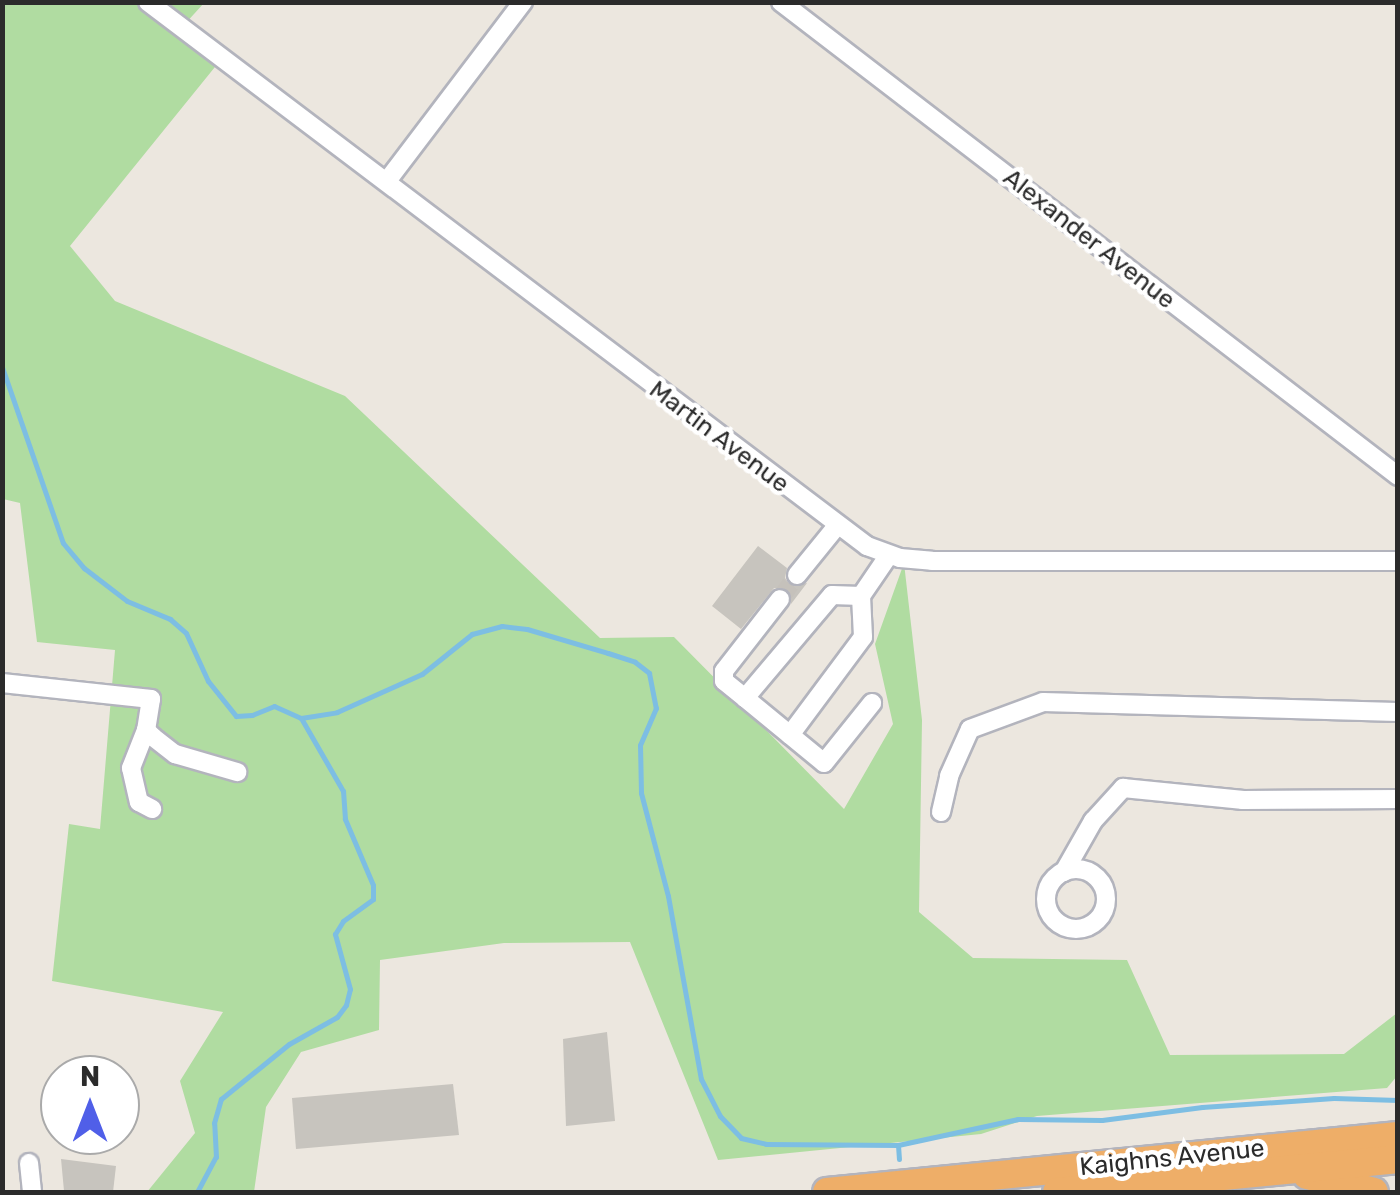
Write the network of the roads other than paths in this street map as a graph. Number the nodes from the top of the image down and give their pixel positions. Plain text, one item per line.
1 (148, 2) edge
2 (523, 2) edge
3 (781, 2) edge
4 (387, 181) junction
5 (1398, 476) edge
6 (836, 526) junction
7 (888, 555) junction
8 (1398, 561) edge
9 (797, 575) tunnel mouth
10 (861, 596) junction
11 (780, 599) tunnel mouth
12 (2, 683) edge
13 (745, 698) junction
14 (872, 702) dead end
15 (1398, 712) edge
16 (146, 730) junction
17 (790, 735) junction
18 (237, 772) dead end
19 (1398, 799) edge
20 (152, 808) dead end
21 (941, 812) dead end
22 (1064, 872) dead end
23 (1398, 1136) edge
24 (1398, 1159) edge
25 (30, 1163) dead end
26 (1286, 1170) junction
27 (32, 1192) edge
28 (828, 1192) edge
29 (1057, 1192) edge
30 (1374, 1192) edge

1 - 4 street, Martin Avenue
2 - 4 street
3 - 5 street, Alexander Avenue
4 - 6 street, Martin Avenue
6 - 7 street, Martin Avenue
6 - 9 street
7 - 8 street, Martin Avenue
7 - 10 street
10 - 13 street
10 - 17 street
11 - 13 street
12 - 16 street
13 - 17 street
14 - 17 street
15 - 21 street
16 - 18 street
16 - 20 street
19 - 22 street
23 - 28 highway, Kaighns Avenue
24 - 26 highway, Kaighns Avenue
25 - 27 street
26 - 29 highway, Kaighns Avenue
26 - 30 highway

